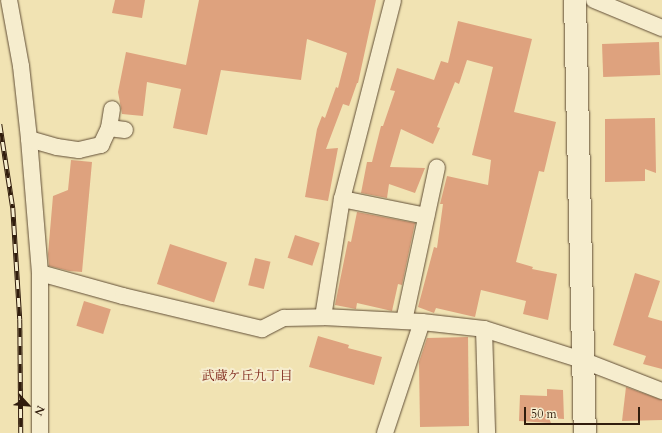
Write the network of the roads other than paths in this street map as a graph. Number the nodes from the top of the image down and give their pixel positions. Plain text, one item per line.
1 (9, 0) edge
2 (392, 0) edge
3 (575, 0) edge
4 (594, 0) edge
5 (662, 28) edge
6 (112, 109) dead end
7 (109, 128) junction
8 (125, 130) dead end
9 (29, 140) junction
10 (437, 168) dead end
11 (342, 199) junction
12 (426, 216) junction
13 (40, 272) junction
14 (322, 317) junction
15 (404, 322) junction
16 (422, 322) junction
17 (484, 329) junction
18 (582, 360) junction
19 (662, 390) edge
20 (40, 433) edge
21 (386, 433) edge
22 (486, 433) edge
23 (585, 433) edge

1 - 9 street
2 - 11 street
3 - 18 street
4 - 5 street
6 - 7 street
7 - 8 street
7 - 9 street
9 - 13 street
10 - 12 street
11 - 12 street
11 - 14 street
12 - 15 street
13 - 14 street
13 - 20 street
14 - 15 street
15 - 16 street
16 - 17 street
16 - 21 street
17 - 18 street
17 - 22 street
18 - 19 street
18 - 23 street

